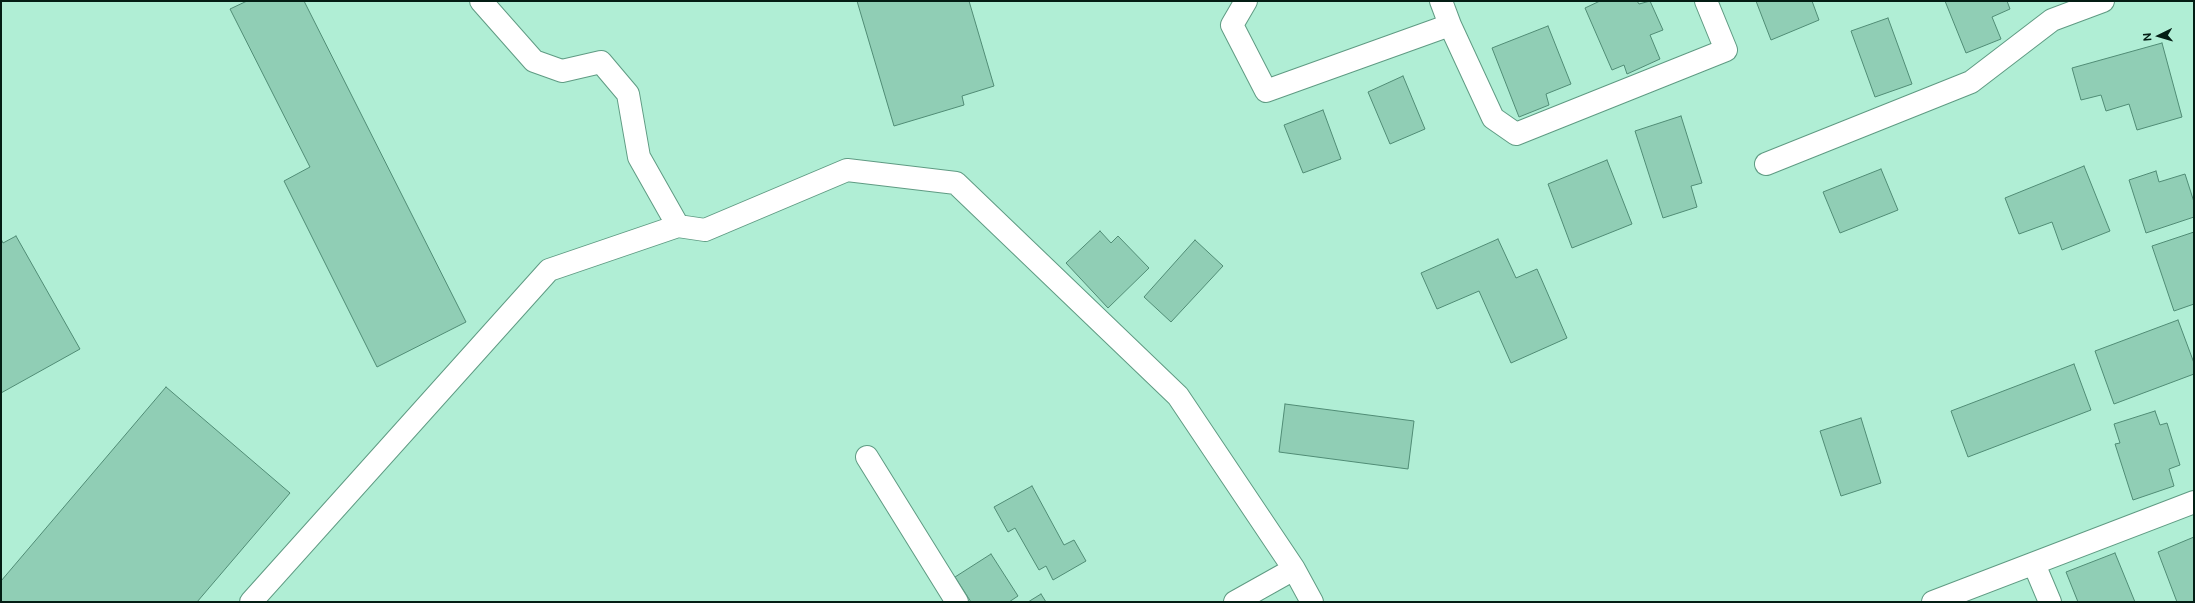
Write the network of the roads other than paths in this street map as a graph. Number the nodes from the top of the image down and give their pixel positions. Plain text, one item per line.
1 (481, 1) edge
2 (1246, 1) edge
3 (1441, 1) edge
4 (1706, 1) edge
5 (2103, 1) edge
6 (1450, 25) junction
7 (1766, 164) dead end
8 (678, 226) junction
9 (867, 457) dead end
10 (2194, 502) edge
11 (2034, 564) junction
12 (1294, 569) junction
13 (251, 602) edge
14 (957, 602) edge
15 (1235, 602) edge
16 (1312, 602) edge
17 (1933, 602) edge
18 (2050, 602) edge

1 - 8 street
2 - 6 street
3 - 6 street
4 - 6 street
5 - 7 street
8 - 12 street
8 - 13 street
9 - 14 street
10 - 11 street
11 - 17 street
11 - 18 street
12 - 15 street
12 - 16 street

